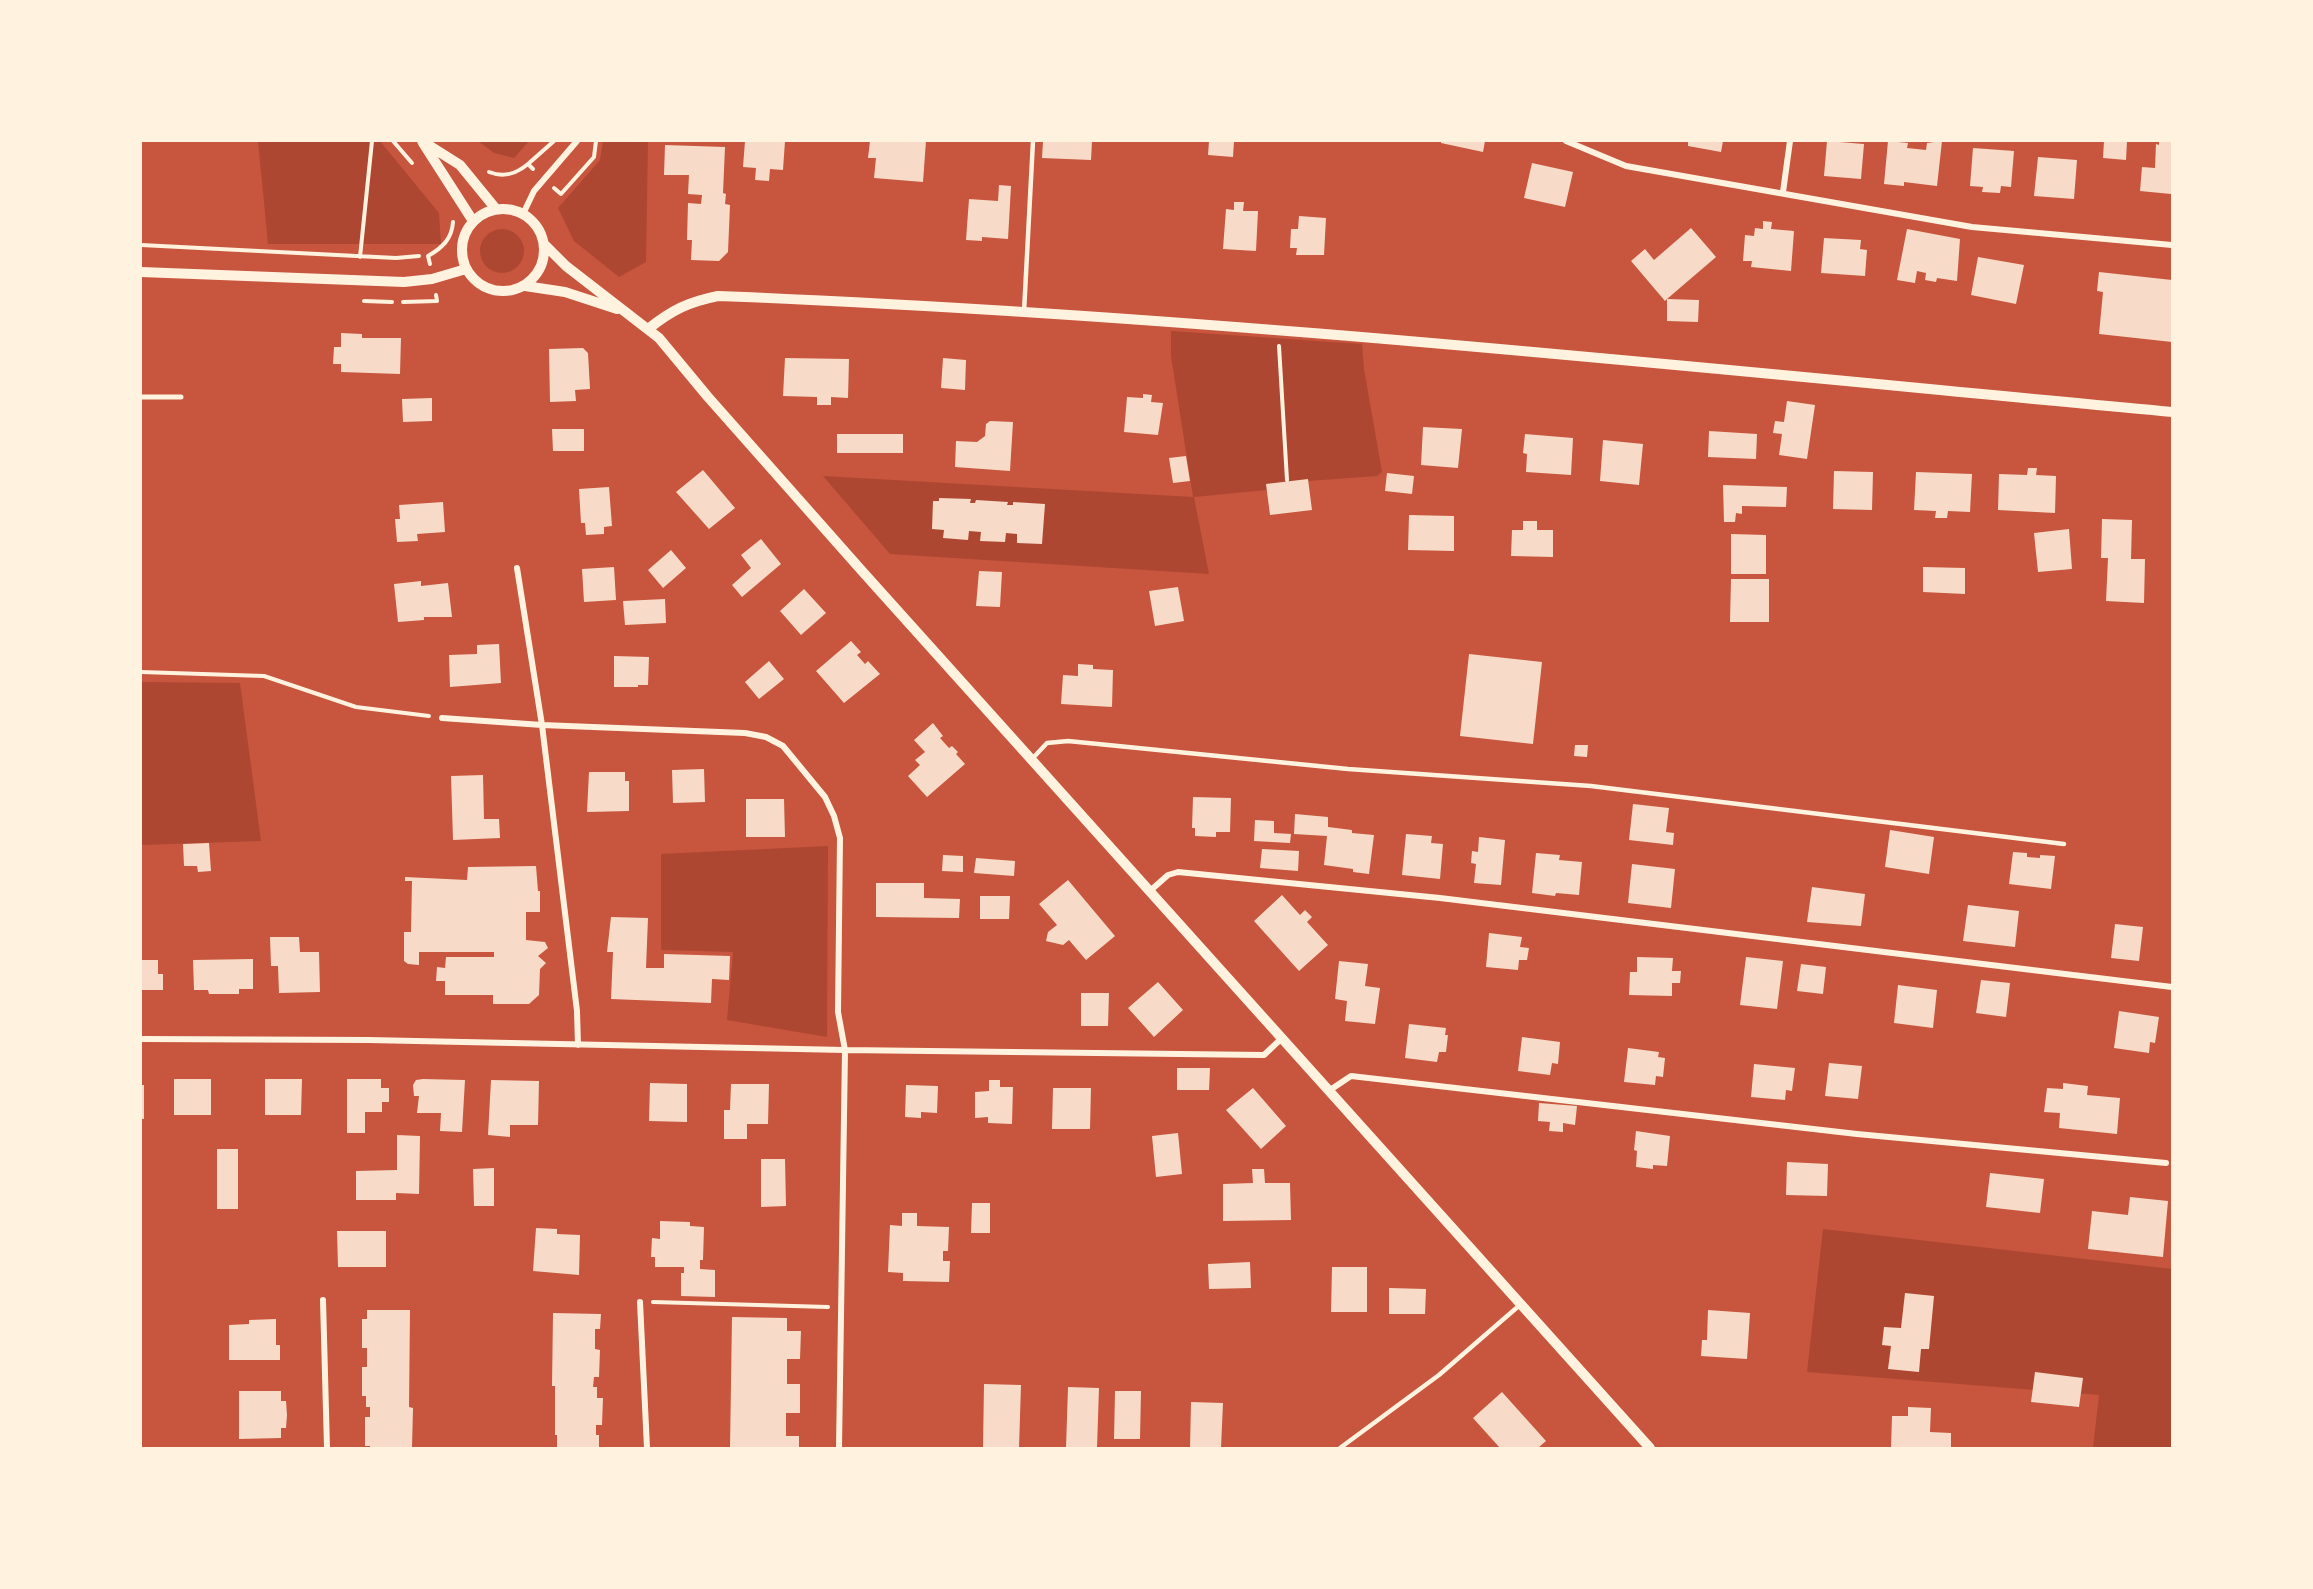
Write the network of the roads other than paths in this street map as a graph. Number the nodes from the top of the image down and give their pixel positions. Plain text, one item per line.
1 (422, 141) edge
2 (577, 141) edge
3 (1033, 141) edge
4 (1566, 141) edge
5 (1790, 141) edge
6 (1783, 192) junction
7 (496, 209) junction
8 (523, 214) junction
9 (473, 221) junction
10 (544, 244) junction
11 (2172, 245) edge
12 (466, 269) junction
13 (141, 272) edge
14 (525, 286) junction
15 (1024, 312) junction
16 (630, 313) junction
17 (648, 329) junction
18 (141, 397) edge
19 (181, 397) dead end
20 (2172, 412) edge
21 (518, 568) dead end
22 (442, 718) road end
23 (542, 725) junction
24 (1032, 759) junction
25 (2064, 844) dead end
26 (1151, 890) junction
27 (2172, 987) edge
28 (141, 1038) edge
29 (1282, 1038) junction
30 (578, 1045) junction
31 (845, 1050) junction
32 (1330, 1090) junction
33 (2166, 1163) dead end
34 (322, 1300) dead end
35 (640, 1302) road end
36 (1521, 1304) junction
37 (327, 1448) edge
38 (647, 1448) edge
39 (839, 1448) edge
40 (1340, 1448) edge
41 (1650, 1448) edge

1 - 7 street
1 - 9 street
2 - 8 street
3 - 15 lane
4 - 6 street
5 - 6 street
6 - 11 street
7 - 8 street
7 - 9 street
8 - 10 street
9 - 12 street
10 - 14 street
10 - 16 street
12 - 13 street
12 - 14 street
14 - 16 street
15 - 17 street
15 - 20 street
16 - 17 street
17 - 24 street
18 - 19 street
21 - 23 street
22 - 23 street
23 - 30 street
23 - 31 street
24 - 25 lane
24 - 26 street
26 - 27 street
26 - 29 street
28 - 30 street
29 - 31 street
29 - 32 street
30 - 31 street
31 - 39 street
32 - 33 street
32 - 36 street
34 - 37 street
35 - 38 street
36 - 40 lane
36 - 41 street

